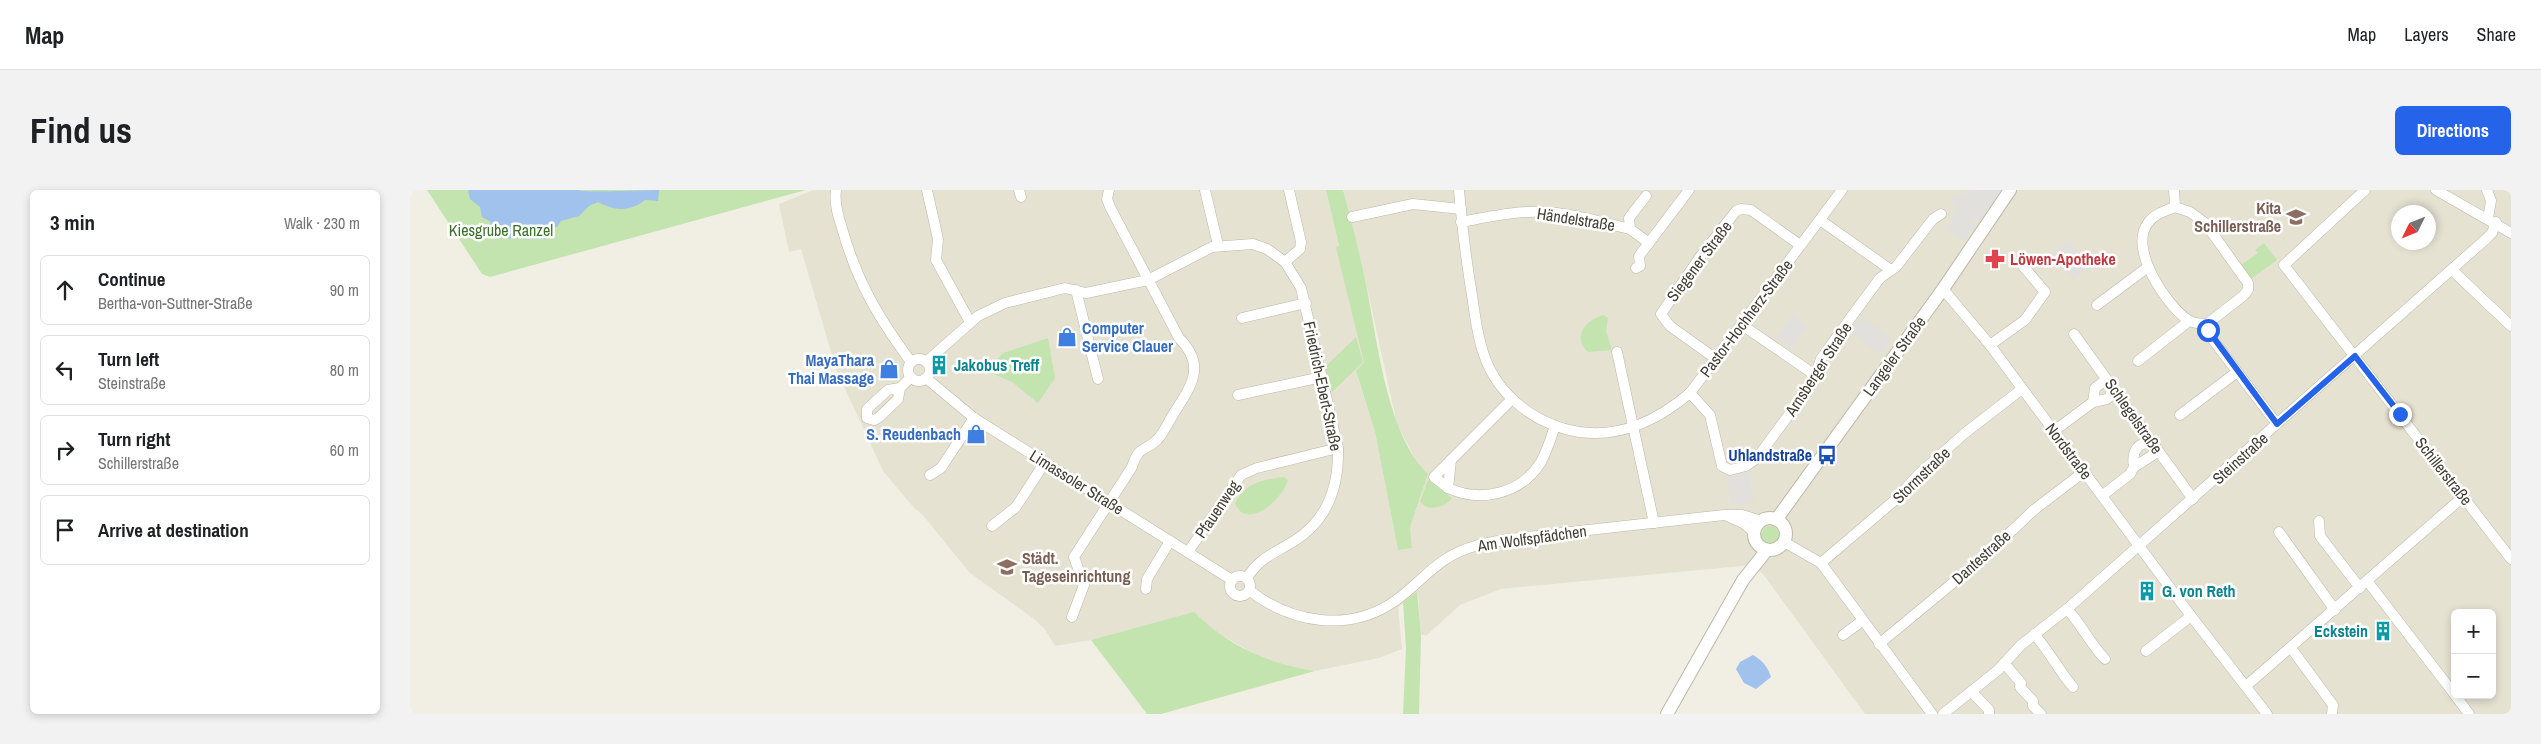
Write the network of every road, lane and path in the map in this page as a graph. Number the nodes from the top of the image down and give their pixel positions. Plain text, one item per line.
1 (836, 190) edge
2 (927, 190) edge
3 (1109, 190) edge
4 (1205, 190) edge
5 (1289, 190) edge
6 (1459, 190) edge
7 (1688, 190) edge
8 (1842, 190) edge
9 (2010, 190) edge
10 (2174, 190) edge
11 (2365, 190) edge
12 (2436, 190) edge
13 (2487, 190) edge
14 (1646, 196) dead end
15 (2174, 207) junction
16 (1460, 209) junction
17 (1941, 214) dead end
18 (1352, 217) dead end
19 (1820, 220) junction
20 (2492, 220) junction
21 (1462, 222) junction
22 (1630, 229) junction
23 (2511, 233) edge
24 (1649, 242) junction
25 (1218, 245) junction
26 (1800, 245) junction
27 (1285, 262) junction
28 (2023, 266) dead end
29 (2148, 267) junction
30 (1636, 268) dead end
31 (1891, 270) junction
32 (2452, 270) junction
33 (1148, 280) junction
34 (1943, 289) junction
35 (1076, 290) junction
36 (1306, 303) junction
37 (2097, 305) dead end
38 (1242, 318) dead end
39 (2189, 321) junction
40 (970, 322) junction
41 (2207, 324) junction
42 (1742, 325) junction
43 (2511, 326) edge
44 (2074, 334) dead end
45 (1990, 346) junction
46 (1618, 352) dead end
47 (2355, 356) junction
48 (1716, 359) junction
49 (2138, 361) dead end
50 (911, 362) junction
51 (926, 362) junction
52 (2237, 372) junction
53 (1815, 375) junction
54 (911, 377) junction
55 (1322, 377) junction
56 (926, 378) junction
57 (1098, 379) dead end
58 (2112, 384) junction
59 (900, 388) dead end
60 (2022, 389) junction
61 (1690, 393) junction
62 (1238, 396) dead end
63 (1512, 399) junction
64 (2180, 415) dead end
65 (974, 418) junction
66 (2277, 424) junction
67 (1555, 426) junction
68 (1633, 427) junction
69 (2054, 431) junction
70 (2155, 446) junction
71 (1338, 448) junction
72 (1450, 460) junction
73 (1045, 462) junction
74 (2134, 467) junction
75 (2085, 471) junction
76 (930, 475) dead end
77 (1448, 488) junction
78 (2103, 495) junction
79 (2464, 496) junction
80 (2193, 498) junction
81 (1109, 502) junction
82 (1724, 515) junction
83 (1776, 520) junction
84 (1762, 521) junction
85 (2319, 521) dead end
86 (1654, 523) junction
87 (992, 526) dead end
88 (2278, 532) dead end
89 (1170, 541) junction
90 (1759, 542) junction
91 (1784, 542) junction
92 (2139, 545) junction
93 (1188, 552) junction
94 (2511, 559) edge
95 (1820, 563) junction
96 (1247, 578) junction
97 (1232, 580) junction
98 (2364, 585) junction
99 (1146, 589) dead end
100 (1250, 591) junction
101 (2067, 609) junction
102 (2335, 610) junction
103 (1072, 616) dead end
104 (2191, 616) junction
105 (1862, 621) junction
106 (2034, 634) junction
107 (1843, 635) dead end
108 (1879, 644) junction
109 (2291, 648) junction
110 (2146, 651) dead end
111 (2105, 659) dead end
112 (2004, 663) junction
113 (2246, 686) junction
114 (2073, 687) dead end
115 (2451, 690) edge
116 (1972, 692) junction
117 (2458, 699) edge
118 (1667, 714) edge
119 (1932, 714) edge
120 (1943, 714) edge
121 (1989, 714) edge
122 (2041, 714) edge
123 (2267, 714) edge
124 (2332, 714) edge
125 (2468, 714) edge

1 - 50 street
2 - 40 street
3 - 33 street
4 - 25 street
5 - 27 street
6 - 16 street, Pastor-Hochherz-Straße
7 - 24 street
8 - 19 street, Pastor-Hochherz-Straße
9 - 34 street, Langeler Straße
10 - 15 street
11 - 47 street, Schillerstraße
12 - 20 street
13 - 20 street
14 - 22 street
15 - 29 street
15 - 41 street
16 - 18 street
16 - 21 street, Pastor-Hochherz-Straße
17 - 31 street, Arnsberger Straße
19 - 26 street, Pastor-Hochherz-Straße
19 - 31 street
20 - 23 street
20 - 32 street, Steinstraße
21 - 22 street, Händelstraße
21 - 63 street, Pastor-Hochherz-Straße
22 - 24 street
24 - 30 street
25 - 27 street, Friedrich-Ebert-Straße
25 - 33 street
26 - 42 street, Pastor-Hochherz-Straße
26 - 48 street, Siegener Straße
27 - 36 street, Friedrich-Ebert-Straße
28 - 45 street
29 - 37 street
29 - 39 street
31 - 53 street, Arnsberger Straße
32 - 43 street
32 - 47 street, Steinstraße
33 - 35 street
33 - 81 street
34 - 45 street, Nordstraße
34 - 83 street, Langeler Straße
35 - 40 street
35 - 57 street
36 - 38 street
36 - 55 street, Friedrich-Ebert-Straße
39 - 41 street
39 - 49 street
40 - 51 street
41 - 52 street
42 - 48 street, Pastor-Hochherz-Straße
42 - 53 street
44 - 58 street, Schlegelstraße
45 - 60 street, Nordstraße
46 - 68 street
47 - 66 street, Steinstraße
47 - 79 street, Schillerstraße
48 - 61 street, Pastor-Hochherz-Straße
50 - 51 street
50 - 54 street
51 - 56 street
52 - 64 street
52 - 66 street
53 - 61 street, Arnsberger Straße
54 - 56 street
54 - 59 street
55 - 62 street
55 - 71 street, Friedrich-Ebert-Straße
56 - 65 street, Limassoler Straße
58 - 69 street
58 - 70 street, Schlegelstraße
60 - 69 street, Nordstraße
60 - 95 street, Stormstraße
61 - 68 street, Pastor-Hochherz-Straße
63 - 67 street, Pastor-Hochherz-Straße
63 - 72 street
65 - 73 street, Limassoler Straße
65 - 76 street
66 - 80 street, Steinstraße
67 - 68 street, Pastor-Hochherz-Straße
67 - 77 street
68 - 86 street
69 - 75 street, Nordstraße
70 - 74 street
70 - 74 street
70 - 80 street, Schlegelstraße
71 - 93 street, Pfauenweg
71 - 96 street, Friedrich-Ebert-Straße
72 - 77 street
72 - 77 street
73 - 81 street, Limassoler Straße
73 - 87 street
74 - 78 street
75 - 78 street, Nordstraße
75 - 108 street, Dantestraße
78 - 92 street, Nordstraße
79 - 94 street, Schillerstraße
79 - 98 street
80 - 92 street, Steinstraße
81 - 89 street, Limassoler Straße
81 - 103 street
82 - 84 street, Am Wolfspfädchen
82 - 86 street, Am Wolfspfädchen
82 - 90 street
83 - 84 street
83 - 91 street
84 - 90 street
85 - 98 street
86 - 100 street, Am Wolfspfädchen
88 - 102 street
89 - 93 street, Limassoler Straße
89 - 99 street
90 - 91 street
90 - 118 street
91 - 95 street
92 - 101 street, Steinstraße
92 - 104 street, Nordstraße
93 - 97 street, Limassoler Straße
95 - 105 street
96 - 97 street
96 - 100 street
97 - 100 street
98 - 102 street
98 - 115 street
101 - 106 street, Steinstraße
101 - 111 street
102 - 109 street
104 - 110 street
104 - 113 street, Nordstraße
105 - 107 street
105 - 108 street
106 - 112 street, Steinstraße
106 - 114 street
108 - 119 street
109 - 113 street
109 - 124 street
112 - 116 street, Steinstraße
112 - 122 street
113 - 123 street, Nordstraße
116 - 120 street, Steinstraße
116 - 121 street
117 - 125 street

